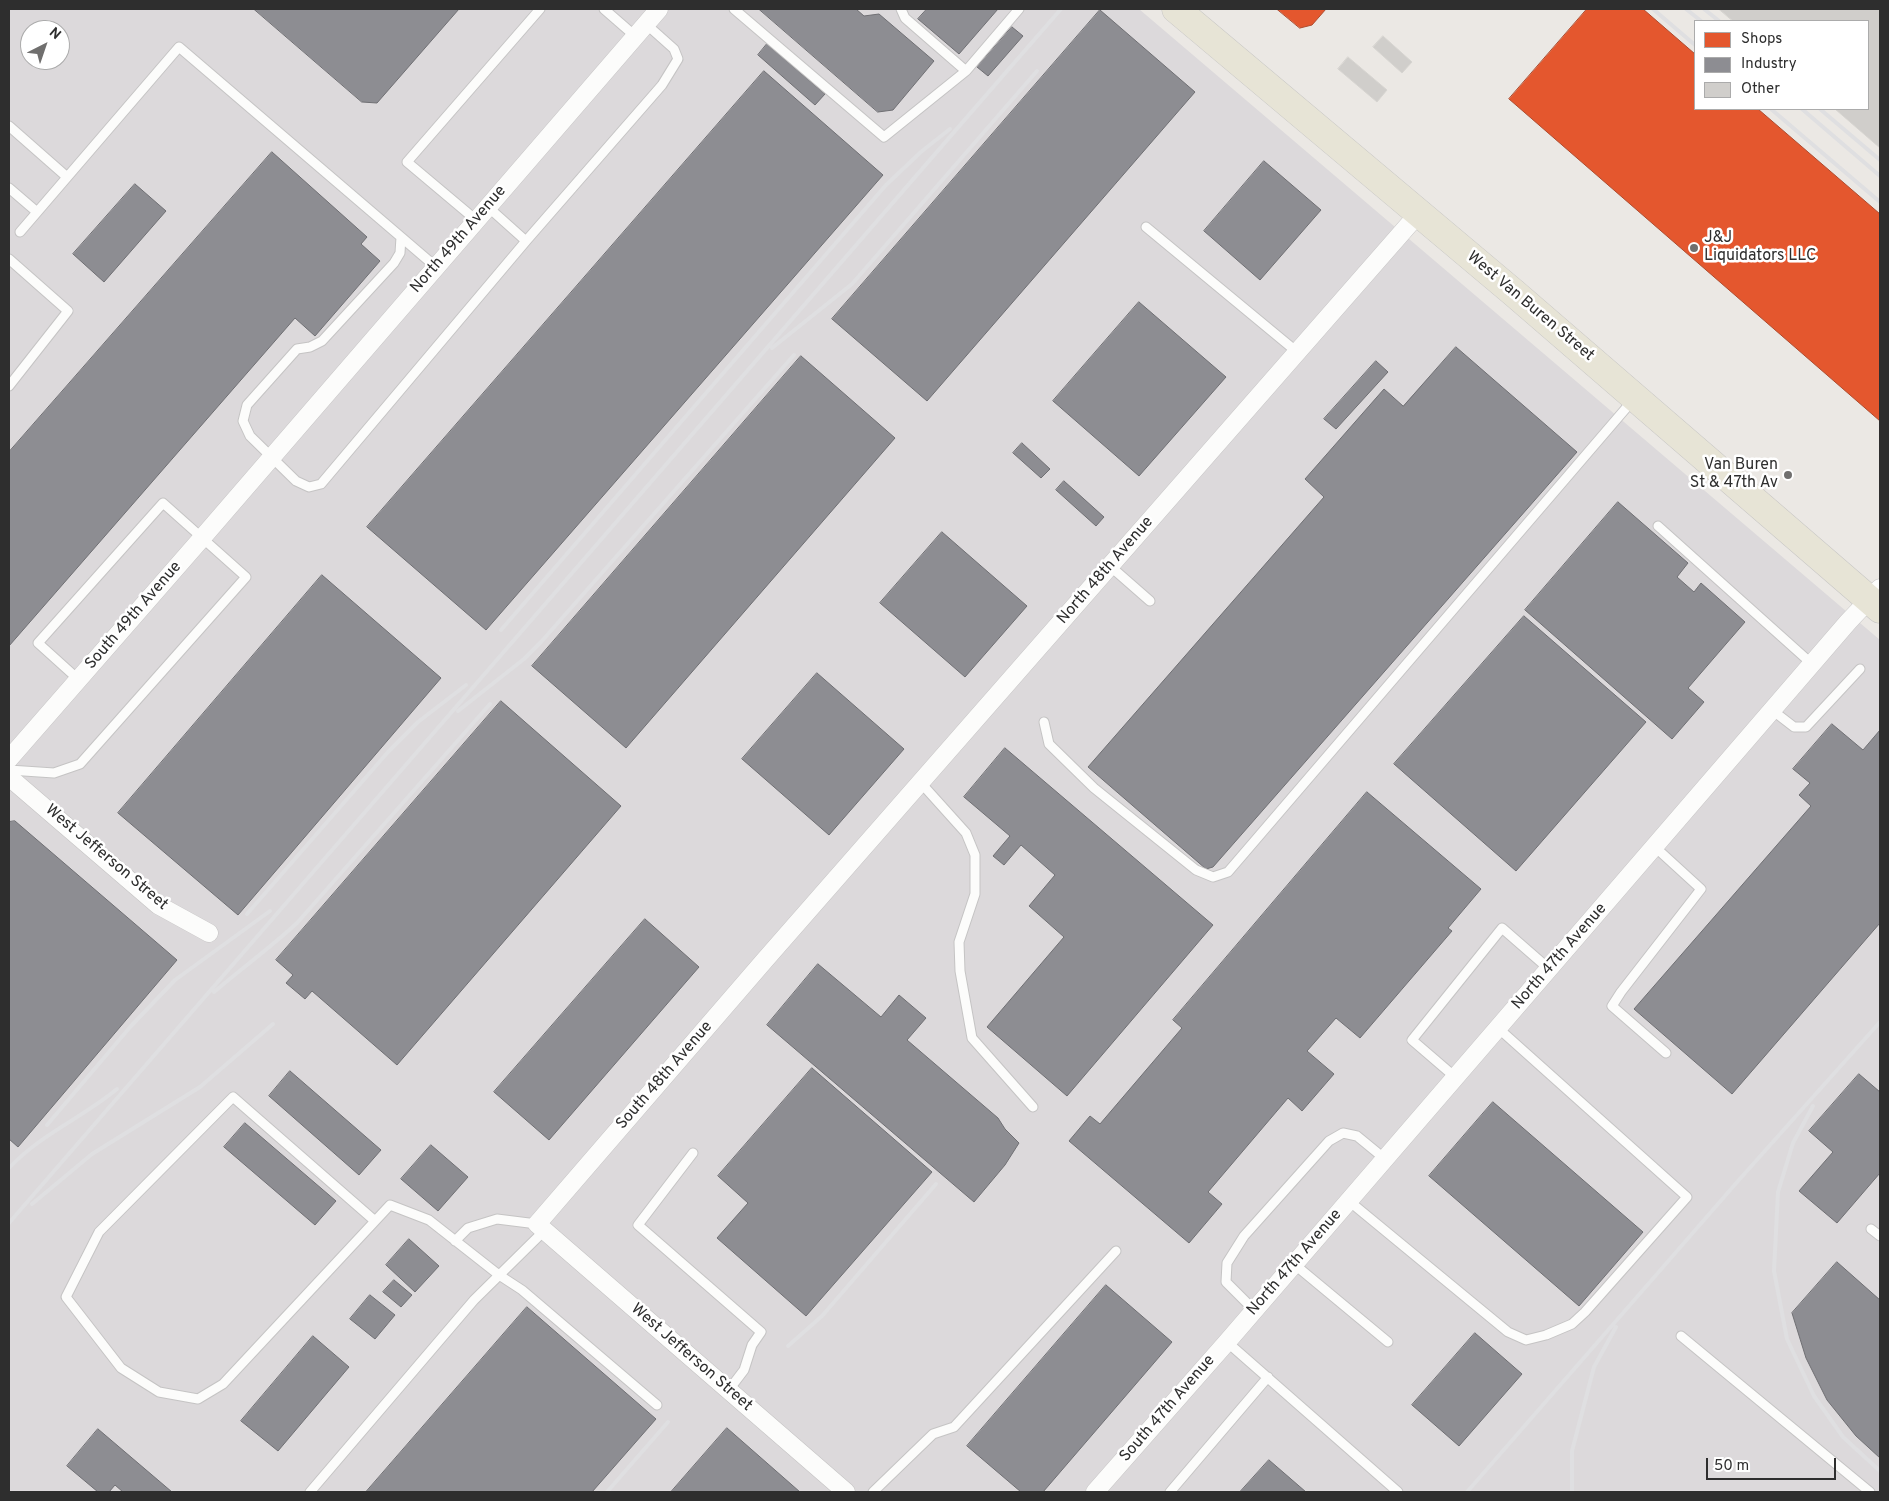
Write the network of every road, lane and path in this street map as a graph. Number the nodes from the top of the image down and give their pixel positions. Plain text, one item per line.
1 (540, 9) edge
2 (604, 9) edge
3 (659, 9) edge
4 (734, 9) edge
5 (901, 9) edge
6 (1019, 9) edge
7 (1176, 9) edge
8 (641, 30) junction
9 (966, 71) junction
10 (9, 126) edge
11 (67, 177) junction
12 (9, 188) edge
13 (488, 207) junction
14 (36, 212) junction
15 (1419, 213) junction
16 (476, 220) junction
17 (1146, 227) dead end
18 (20, 232) dead end
19 (401, 237) junction
20 (526, 241) junction
21 (9, 259) edge
22 (436, 267) junction
23 (1297, 352) junction
24 (9, 386) edge
25 (1635, 397) junction
26 (272, 458) junction
27 (259, 472) joint
28 (1658, 526) dead end
29 (202, 538) junction
30 (1110, 566) junction
31 (1876, 599) edge
32 (1150, 601) dead end
33 (1812, 664) junction
34 (1860, 669) dead end
35 (79, 680) junction
36 (1772, 710) junction
37 (1044, 722) dead end
38 (9, 759) edge
39 (9, 770) edge
40 (9, 777) edge
41 (921, 783) junction
42 (1655, 847) junction
43 (793, 930) joint
44 (209, 933) dead end
45 (1549, 969) junction
46 (1498, 1028) junction
47 (1666, 1053) dead end
48 (1455, 1077) junction
49 (1034, 1107) dead end
50 (693, 1152) dead end
51 (1385, 1159) junction
52 (1349, 1201) junction
53 (375, 1221) junction
54 (541, 1227) junction
55 (1871, 1229) dead end
56 (1880, 1236) edge
57 (455, 1241) junction
58 (1116, 1251) dead end
59 (1294, 1264) junction
60 (499, 1275) junction
61 (1254, 1310) junction
62 (1240, 1326) joint
63 (1681, 1336) dead end
64 (1227, 1342) junction
65 (1388, 1342) dead end
66 (1268, 1377) junction
67 (728, 1391) junction
68 (656, 1405) dead end
69 (310, 1492) edge
70 (846, 1492) edge
71 (873, 1492) edge
72 (1095, 1492) edge
73 (1170, 1492) edge
74 (1398, 1492) edge
75 (1870, 1492) edge

1 - 16 lane
2 - 8 lane
3 - 8 street, North 49th Avenue
4 - 9 lane
5 - 9 lane
6 - 9 lane
7 - 15 main road, West Van Buren Street
8 - 13 street, North 49th Avenue
8 - 20 lane
10 - 11 lane
11 - 14 lane
11 - 19 lane
12 - 14 lane
13 - 16 street, North 49th Avenue
13 - 20 lane
14 - 18 lane
15 - 23 street, North 48th Avenue
15 - 25 main road, West Van Buren Street
16 - 22 street, North 49th Avenue
17 - 23 lane
19 - 22 lane
19 - 26 lane
20 - 26 lane
21 - 24 lane
22 - 26 street, North 49th Avenue
23 - 30 street, North 48th Avenue
25 - 31 main road, West Van Buren Street
25 - 37 lane
26 - 27 street, North 49th Avenue
27 - 29 street, South 49th Avenue
28 - 33 lane
29 - 35 street, South 49th Avenue
29 - 35 lane
29 - 39 lane
30 - 32 lane
30 - 41 street, North 48th Avenue
31 - 33 street, North 47th Avenue
33 - 36 street, North 47th Avenue
34 - 36 lane
35 - 38 street, South 49th Avenue
36 - 42 street, North 47th Avenue
40 - 44 street, West Jefferson Street
41 - 43 street, North 48th Avenue
41 - 49 lane
42 - 45 street, North 47th Avenue
42 - 47 lane
43 - 54 street, South 48th Avenue
45 - 46 street, North 47th Avenue
45 - 48 lane
46 - 48 street, North 47th Avenue
46 - 52 lane
48 - 51 street, North 47th Avenue
50 - 67 lane
51 - 52 street, North 47th Avenue
51 - 61 lane
52 - 59 street, North 47th Avenue
53 - 53 lane
53 - 57 lane
54 - 57 lane
54 - 60 lane
54 - 67 street, West Jefferson Street
55 - 56 lane
57 - 60 lane
58 - 71 lane
59 - 61 street, North 47th Avenue
59 - 65 lane
60 - 68 lane
60 - 69 lane
61 - 62 street, North 47th Avenue
62 - 64 street, South 47th Avenue
63 - 75 lane
64 - 66 lane
64 - 72 street, South 47th Avenue
66 - 73 lane
66 - 74 lane
67 - 70 street, West Jefferson Street

